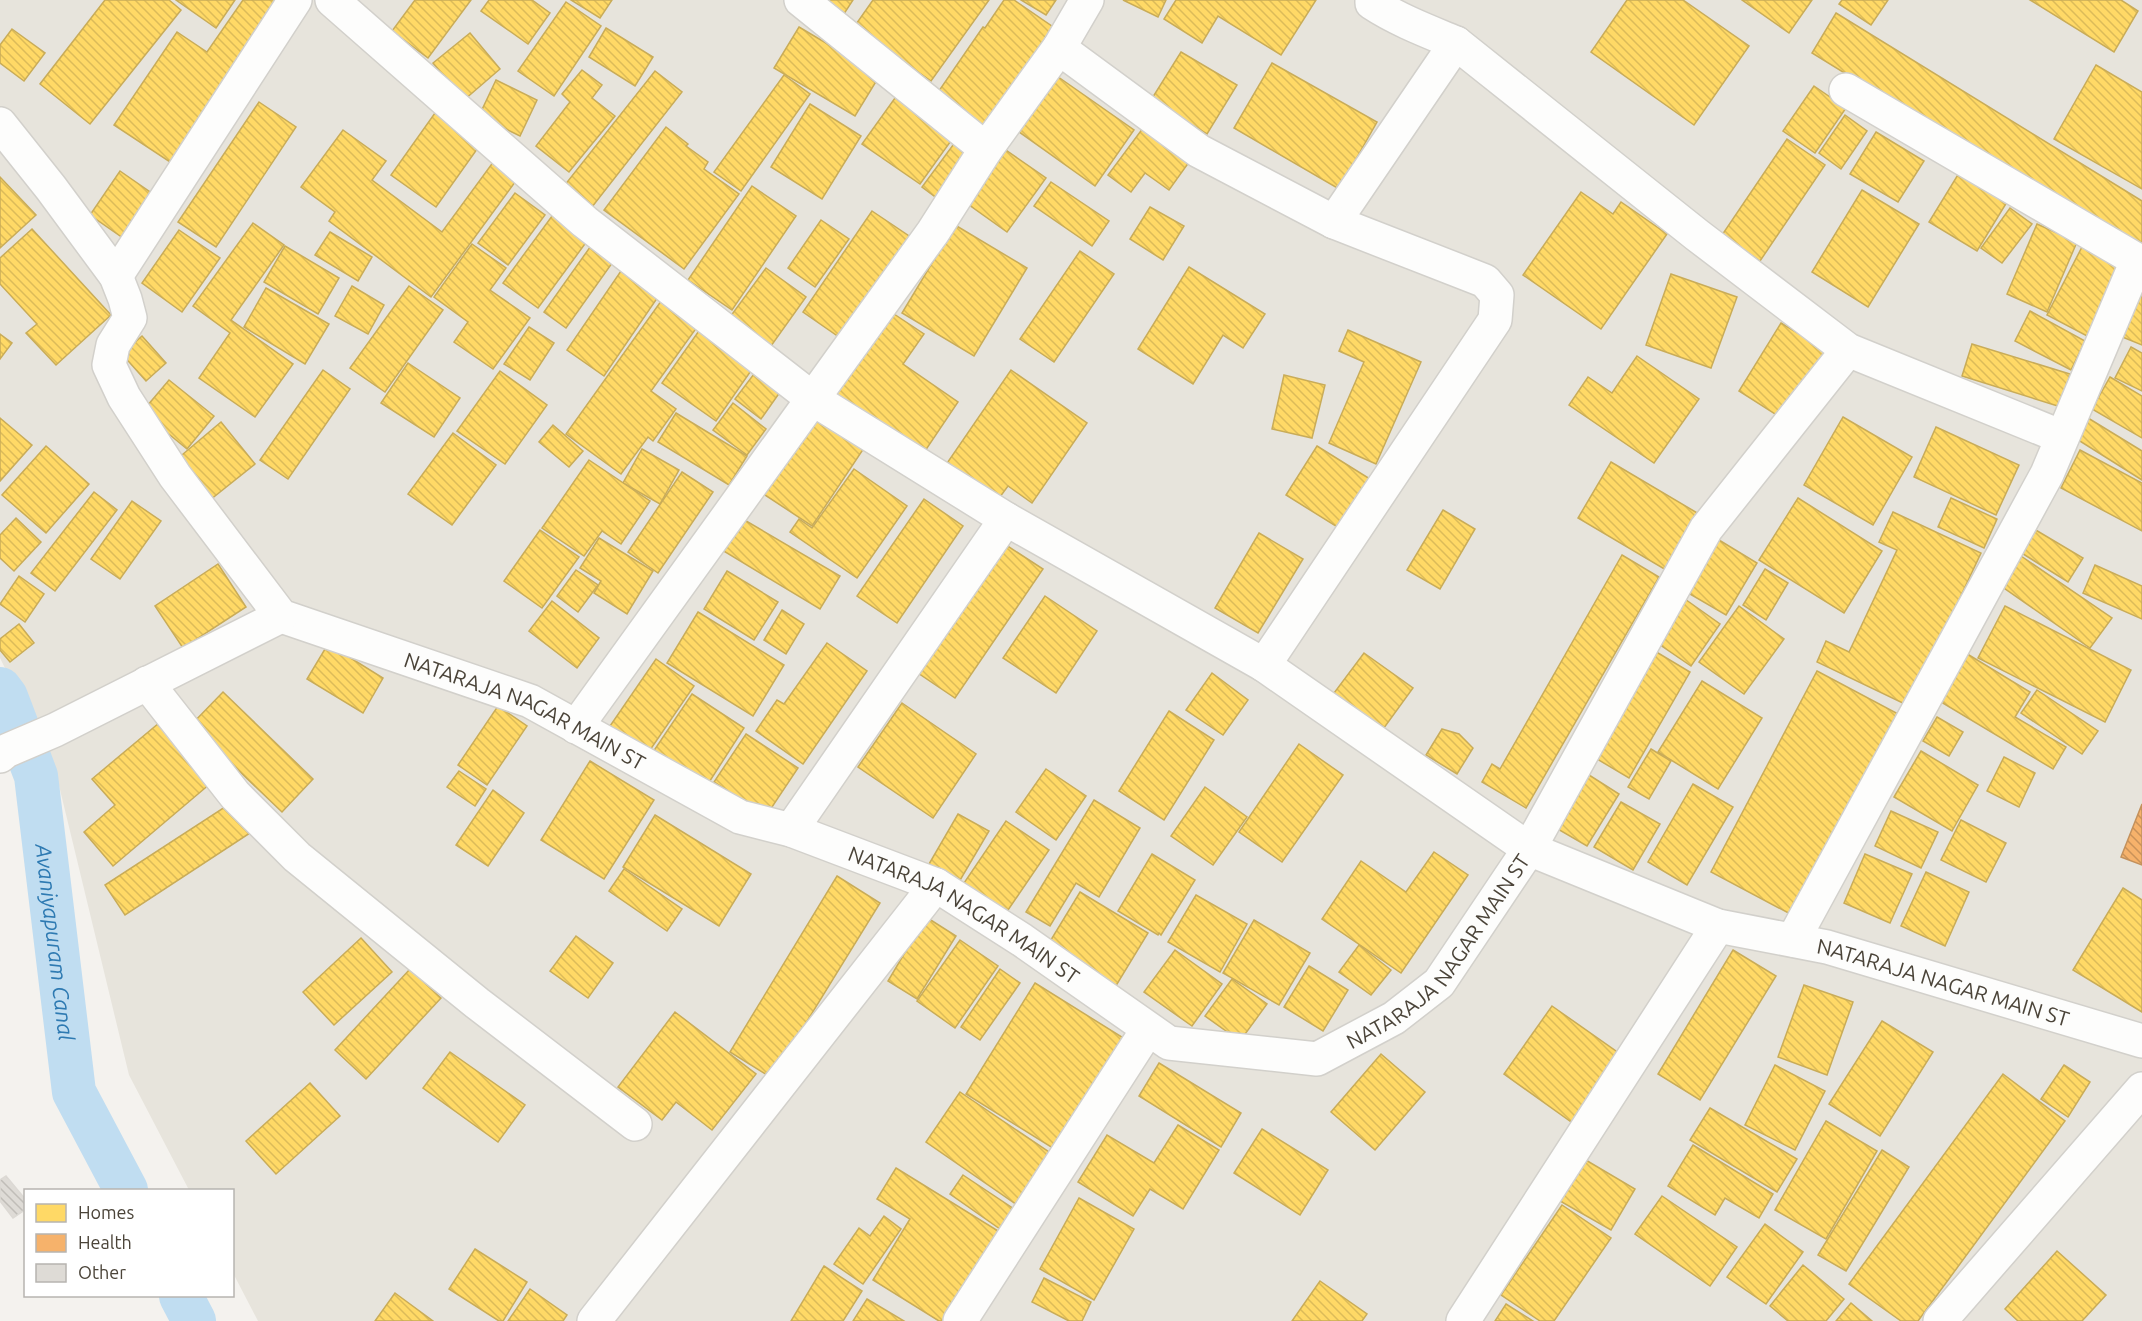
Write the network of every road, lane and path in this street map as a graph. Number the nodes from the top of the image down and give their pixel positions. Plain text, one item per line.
1 (295, 0) edge
2 (332, 0) edge
3 (801, 0) edge
4 (1087, 0) edge
5 (1372, 0) edge
6 (1456, 43) junction
7 (1059, 48) junction
8 (1846, 90) dead end
9 (0, 124) edge
10 (986, 149) junction
11 (1334, 222) junction
12 (2139, 262) edge
13 (116, 276) junction
14 (1848, 350) junction
15 (813, 399) junction
16 (2062, 437) junction
17 (1006, 519) junction
18 (281, 616) junction
19 (1264, 665) junction
20 (147, 683) junction
21 (576, 727) junction
22 (3, 754) edge
23 (791, 830) junction
24 (1529, 849) junction
25 (936, 885) junction
26 (1718, 926) junction
27 (1793, 940) junction
28 (1148, 1029) junction
29 (2142, 1041) edge
30 (2142, 1089) edge
31 (635, 1124) dead end
32 (594, 1321) edge
33 (960, 1321) edge
34 (1463, 1321) edge
35 (1940, 1321) edge

1 - 13 street
2 - 15 street
3 - 10 street
4 - 7 street
5 - 6 street
6 - 11 street
6 - 14 street
7 - 10 street
7 - 11 street
8 - 12 street
9 - 13 street
10 - 15 street
11 - 19 street
12 - 16 street
13 - 18 street
14 - 16 street
14 - 24 street
15 - 17 street
15 - 21 street
16 - 27 street
17 - 19 street
17 - 23 street
18 - 20 street
18 - 21 street, NATARAJA NAGAR MAIN ST
19 - 24 street
20 - 22 street
20 - 31 street
21 - 23 street, NATARAJA NAGAR MAIN ST
23 - 25 street, NATARAJA NAGAR MAIN ST
24 - 26 street, NATARAJA NAGAR MAIN ST
24 - 28 street, NATARAJA NAGAR MAIN ST
25 - 28 street, NATARAJA NAGAR MAIN ST
25 - 32 street
26 - 27 street, NATARAJA NAGAR MAIN ST
26 - 34 street
27 - 29 street, NATARAJA NAGAR MAIN ST
28 - 33 street
30 - 35 street

